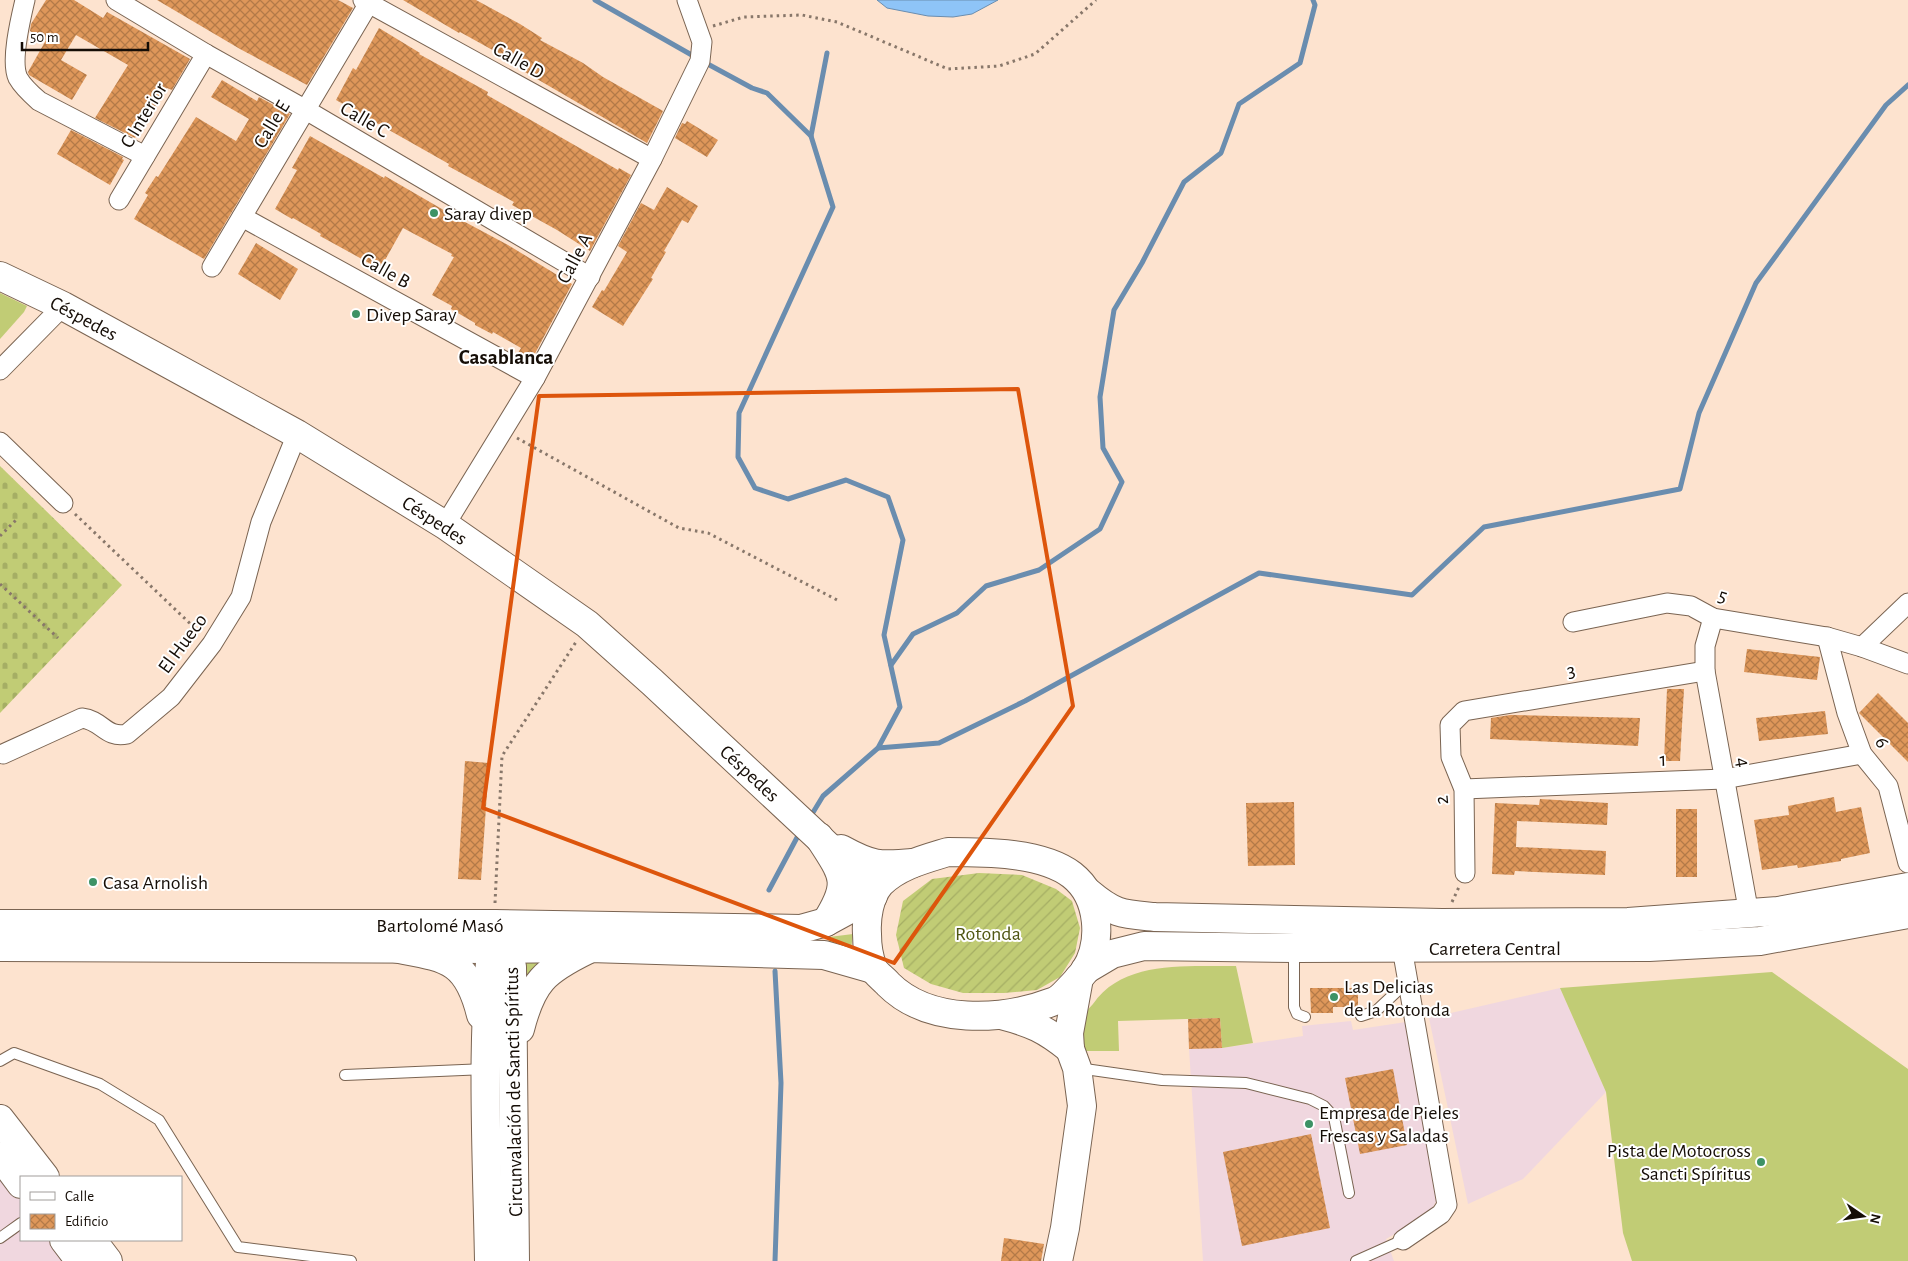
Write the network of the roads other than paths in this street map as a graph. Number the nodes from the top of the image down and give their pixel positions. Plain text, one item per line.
1 (25, 0) edge
2 (116, 0) edge
3 (688, 0) edge
4 (366, 2) edge
5 (206, 54) junction
6 (306, 110) junction
7 (144, 156) junction
8 (652, 159) junction
9 (119, 200) dead end
10 (242, 217) junction
11 (212, 268) dead end
12 (0, 276) edge
13 (590, 276) junction
14 (63, 306) junction
15 (0, 370) edge
16 (535, 378) junction
17 (297, 434) junction
18 (0, 442) edge
19 (63, 503) road end
20 (445, 525) junction
21 (1908, 603) edge
22 (1713, 618) junction
23 (1572, 622) dead end
24 (1827, 637) junction
25 (1862, 647) junction
26 (1908, 664) edge
27 (1705, 671) junction
28 (1450, 725) joint
29 (3, 754) dead end
30 (1862, 754) junction
31 (1724, 779) junction
32 (1464, 789) junction
33 (816, 834) junction
34 (914, 863) junction
35 (1908, 863) edge
36 (1465, 873) road end
37 (1908, 887) edge
38 (1089, 893) junction
39 (872, 896) junction
40 (1749, 914) junction
41 (1908, 914) edge
42 (826, 922) junction
43 (0, 924) edge
44 (499, 937) junction
45 (0, 948) edge
46 (394, 948) junction
47 (590, 948) junction
48 (1294, 948) junction
49 (1402, 948) junction
50 (874, 969) junction
51 (1082, 974) junction
52 (1409, 980) junction
53 (1000, 1015) junction
54 (1361, 1016) dead end
55 (1305, 1017) dead end
56 (486, 1038) junction
57 (1074, 1058) junction
58 (0, 1061) edge
59 (486, 1069) junction
60 (345, 1075) dead end
61 (513, 1078) junction
62 (0, 1119) edge
63 (0, 1156) edge
64 (44, 1176) edge
65 (20, 1183) edge
66 (1349, 1193) dead end
67 (20, 1223) edge
68 (0, 1238) edge
69 (1403, 1240) joint
70 (65, 1241) edge
71 (93, 1241) edge
72 (80, 1261) edge
73 (108, 1261) edge
74 (351, 1261) edge
75 (488, 1261) edge
76 (515, 1261) edge
77 (1058, 1261) edge
78 (1356, 1261) edge

1 - 7 street
2 - 5 street, Calle C
3 - 8 street, Calle A
4 - 6 street, Calle E
4 - 8 street, Calle D
5 - 6 street, Calle C
5 - 7 street, C Interior
6 - 10 street, Calle E
6 - 13 street, Calle C
7 - 9 street, C Interior
8 - 13 street, Calle A
10 - 11 street, Calle E
10 - 16 street, Calle B
12 - 14 main road, Céspedes
13 - 16 street, Calle A
14 - 15 street
14 - 17 main road, Céspedes
16 - 20 street, Calle A
17 - 20 main road, Céspedes
17 - 29 street, El Hueco
18 - 19 street
20 - 33 main road, Céspedes
21 - 25 street
22 - 23 street, 5
22 - 24 street, 5
22 - 27 street, 4
24 - 25 street, 5
24 - 30 street, 6
25 - 26 street, 5
27 - 28 street, 3
27 - 31 street, 4
28 - 32 street, 2
30 - 31 street, 1
30 - 35 street, 6
31 - 32 street, 1
31 - 40 street, 4
32 - 36 street, 2
33 - 34 main road, Céspedes
33 - 39 main road, Céspedes
33 - 42 main road
34 - 38 main road
34 - 39 main road
37 - 40 main road, Carretera Central
38 - 40 main road, Carretera Central
38 - 51 main road
39 - 42 main road, Bartolomé Masó
39 - 50 main road
41 - 49 main road, Carretera Central
42 - 44 main road, Bartolomé Masó
43 - 44 main road, Bartolomé Masó
44 - 46 main road, Bartolomé Masó
44 - 47 main road, Bartolomé Masó
44 - 56 main road, Circunvalación de Sancti Spíritus
44 - 61 main road, Circunvalación de Sancti Spíritus
45 - 46 main road, Bartolomé Masó
46 - 56 main road
47 - 50 main road, Bartolomé Masó
47 - 61 main road
48 - 49 main road, Carretera Central
48 - 51 main road, Carretera Central
48 - 55 lane
49 - 52 street
50 - 53 main road
51 - 53 main road
51 - 57 main road
52 - 54 lane
52 - 69 street
53 - 57 main road
56 - 59 main road, Circunvalación de Sancti Spíritus
57 - 66 lane
57 - 77 main road
58 - 74 lane
59 - 60 lane
59 - 75 main road, Circunvalación de Sancti Spíritus
61 - 76 main road, Circunvalación de Sancti Spíritus
62 - 64 main road
63 - 65 main road
67 - 68 lane
69 - 78 lane
70 - 72 main road
71 - 73 main road

